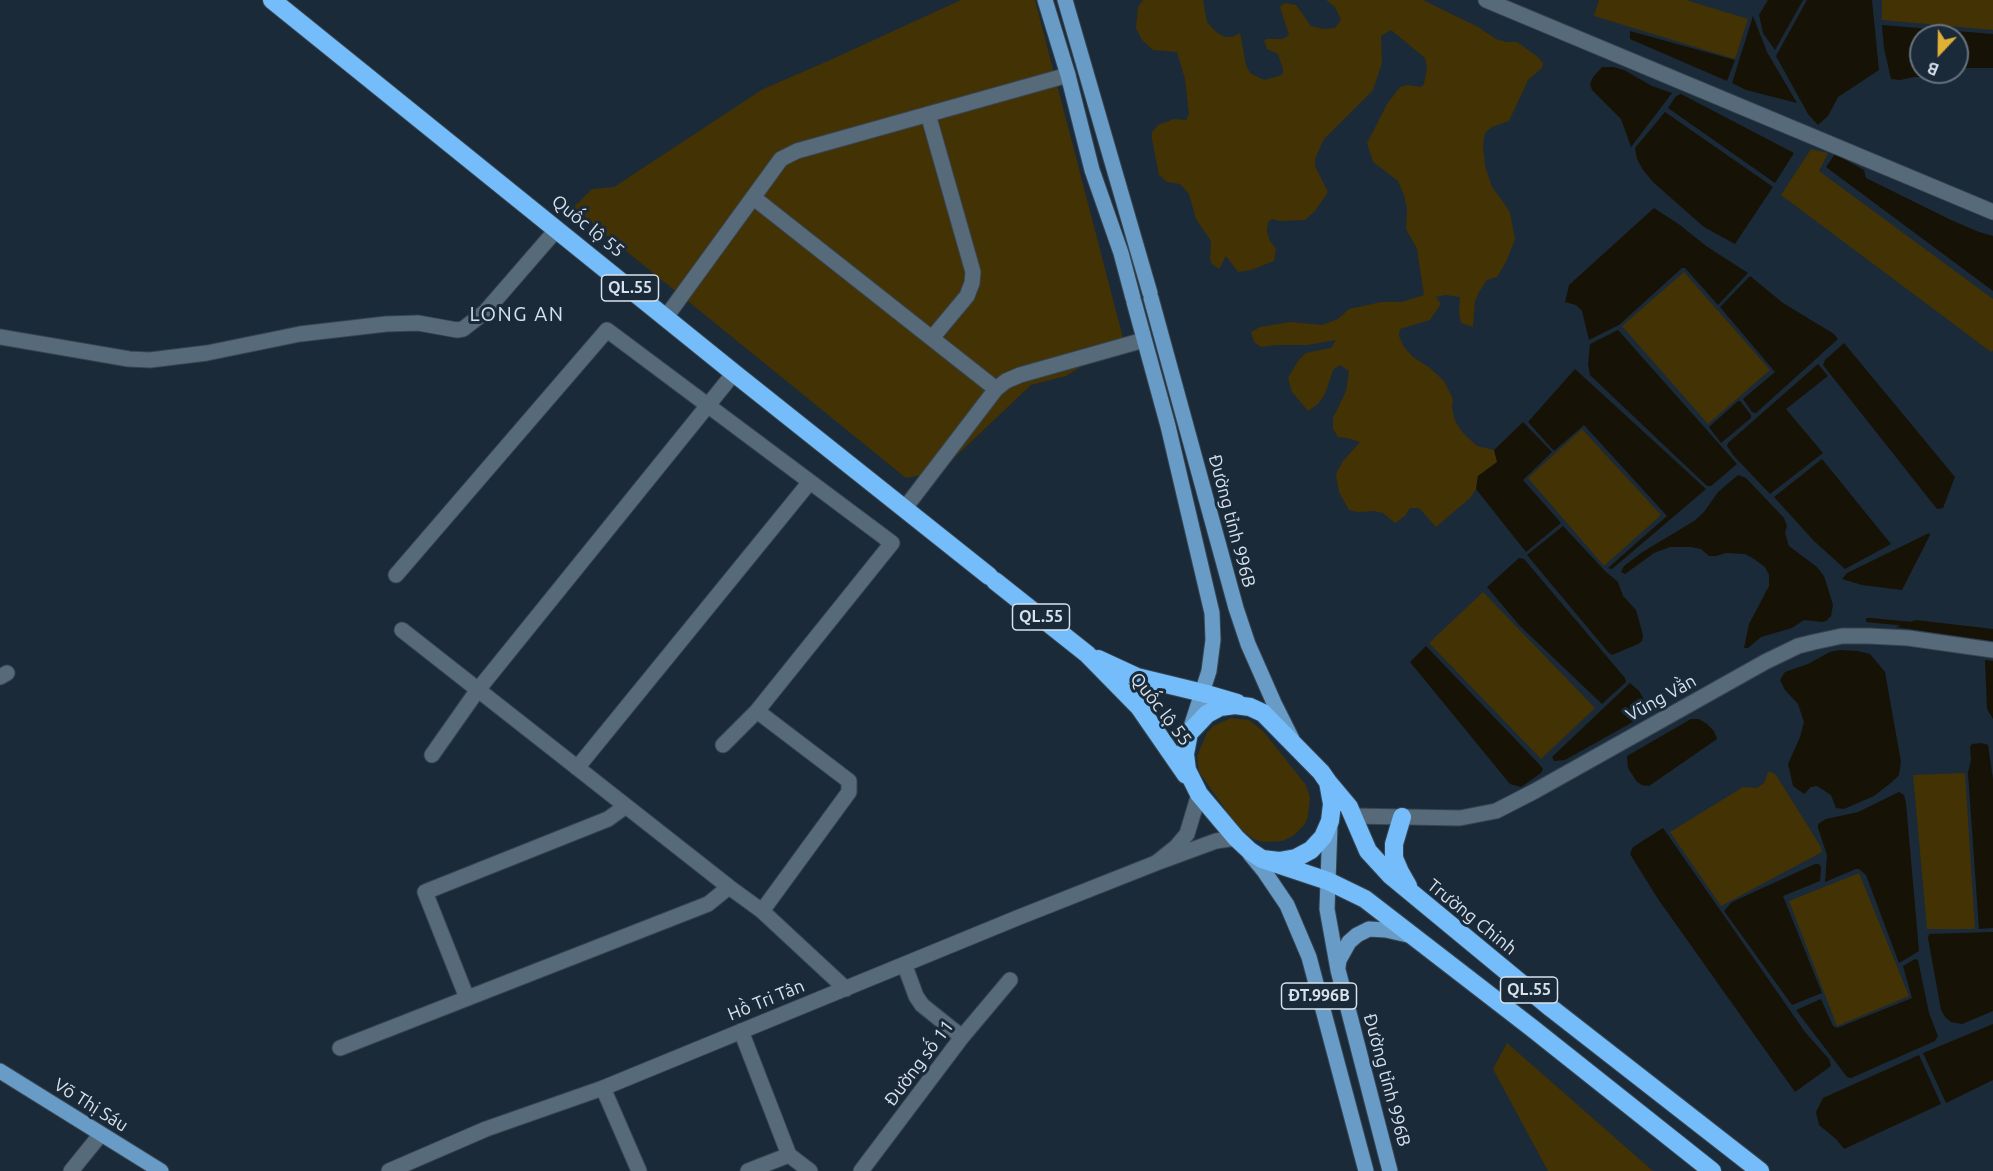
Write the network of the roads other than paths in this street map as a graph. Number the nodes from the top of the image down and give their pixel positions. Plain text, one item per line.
1 (272, 0) edge
2 (1045, 0) edge
3 (1065, 0) edge
4 (1486, 0) edge
5 (1068, 75) junction
6 (928, 114) junction
7 (754, 198) junction
8 (1993, 212) edge
9 (557, 229) junction
10 (666, 317) junction
11 (0, 337) edge
12 (932, 338) junction
13 (1144, 340) junction
14 (734, 374) junction
15 (996, 389) junction
16 (707, 406) junction
17 (809, 483) junction
18 (904, 508) junction
19 (396, 575) dead end
20 (402, 630) dead end
21 (1993, 650) edge
22 (1087, 654) junction
23 (477, 691) junction
24 (1203, 693) junction
25 (1250, 707) junction
26 (756, 711) junction
27 (1189, 732) junction
28 (723, 745) dead end
29 (1296, 747) junction
30 (432, 755) dead end
31 (577, 768) junction
32 (1328, 782) junction
33 (1198, 794) junction
34 (626, 806) junction
35 (1353, 816) junction
36 (1402, 817) junction
37 (1330, 821) junction
38 (1236, 838) junction
39 (1262, 859) junction
40 (1156, 864) junction
41 (1328, 881) junction
42 (729, 887) junction
43 (1418, 900) junction
44 (762, 911) junction
45 (1414, 936) junction
46 (905, 966) junction
47 (1338, 970) junction
48 (1010, 980) dead end
49 (846, 989) junction
50 (467, 998) junction
51 (741, 1031) junction
52 (962, 1037) junction
53 (340, 1048) dead end
54 (0, 1071) edge
55 (603, 1088) junction
56 (102, 1134) junction
57 (789, 1155) junction
58 (71, 1171) edge
59 (161, 1171) edge
60 (389, 1171) edge
61 (639, 1171) edge
62 (748, 1171) edge
63 (810, 1171) edge
64 (861, 1171) edge
65 (1366, 1171) edge
66 (1390, 1171) edge
67 (1712, 1171) edge
68 (1760, 1171) edge

1 - 9 highway, Quốc lộ 55 / QL.55
2 - 5 main road
3 - 29 main road, Đường tỉnh 996B
4 - 8 street
5 - 6 street
5 - 13 main road
6 - 7 street
6 - 12 street
7 - 10 street
7 - 12 street
9 - 10 highway, Quốc lộ 55 / QL.55
9 - 11 street
10 - 14 highway, Quốc lộ 55 / QL.55
12 - 15 street
13 - 15 street
13 - 24 main road
14 - 16 street
14 - 18 highway, Quốc lộ 55 / QL.55
15 - 18 street
16 - 17 street
16 - 19 street
16 - 23 street
17 - 26 street
17 - 31 street
18 - 22 highway, Quốc lộ 55 / QL.55
20 - 23 street
21 - 36 street, Vũng Vằn
22 - 24 highway, Quốc lộ 55 / QL.55
22 - 33 highway, Quốc lộ 55 / QL.55
23 - 30 street
23 - 31 street
24 - 25 highway, Quốc lộ 55 / QL.55
24 - 27 main road
25 - 27 highway
25 - 29 highway
26 - 28 street
26 - 44 street
27 - 33 highway
29 - 32 highway
31 - 34 street
32 - 35 highway, Trường Chinh / QL.55
32 - 37 highway
33 - 38 highway
33 - 40 street
34 - 42 street
34 - 50 street
35 - 36 street, Vũng Vằn
35 - 43 highway, Trường Chinh / QL.55
36 - 43 highway
37 - 39 highway
37 - 41 main road, Đường tỉnh 996B / ĐT.996B
38 - 39 highway
38 - 40 street, Hồ Tri Tân
38 - 65 main road, ĐT.996B
39 - 41 highway, QL.55
40 - 46 street, Hồ Tri Tân
41 - 45 highway, QL.55
41 - 47 main road, Đường tỉnh 996B / ĐT.996B
42 - 44 street
42 - 50 street
43 - 68 highway, Trường Chinh / QL.55
44 - 49 street
45 - 47 main road
45 - 67 highway, QL.55
46 - 49 street, Hồ Tri Tân
46 - 52 street
47 - 66 main road, Đường tỉnh 996B / ĐT.996B
48 - 52 street, Đường số 11
49 - 51 street, Hồ Tri Tân
50 - 53 street
51 - 55 street, Hồ Tri Tân
51 - 57 street
52 - 64 street, Đường số 11
54 - 56 main road, Võ Thị Sáu
55 - 60 street, Hồ Tri Tân
55 - 61 street
56 - 58 street
56 - 59 main road, Võ Thị Sáu
57 - 62 street
57 - 63 street

